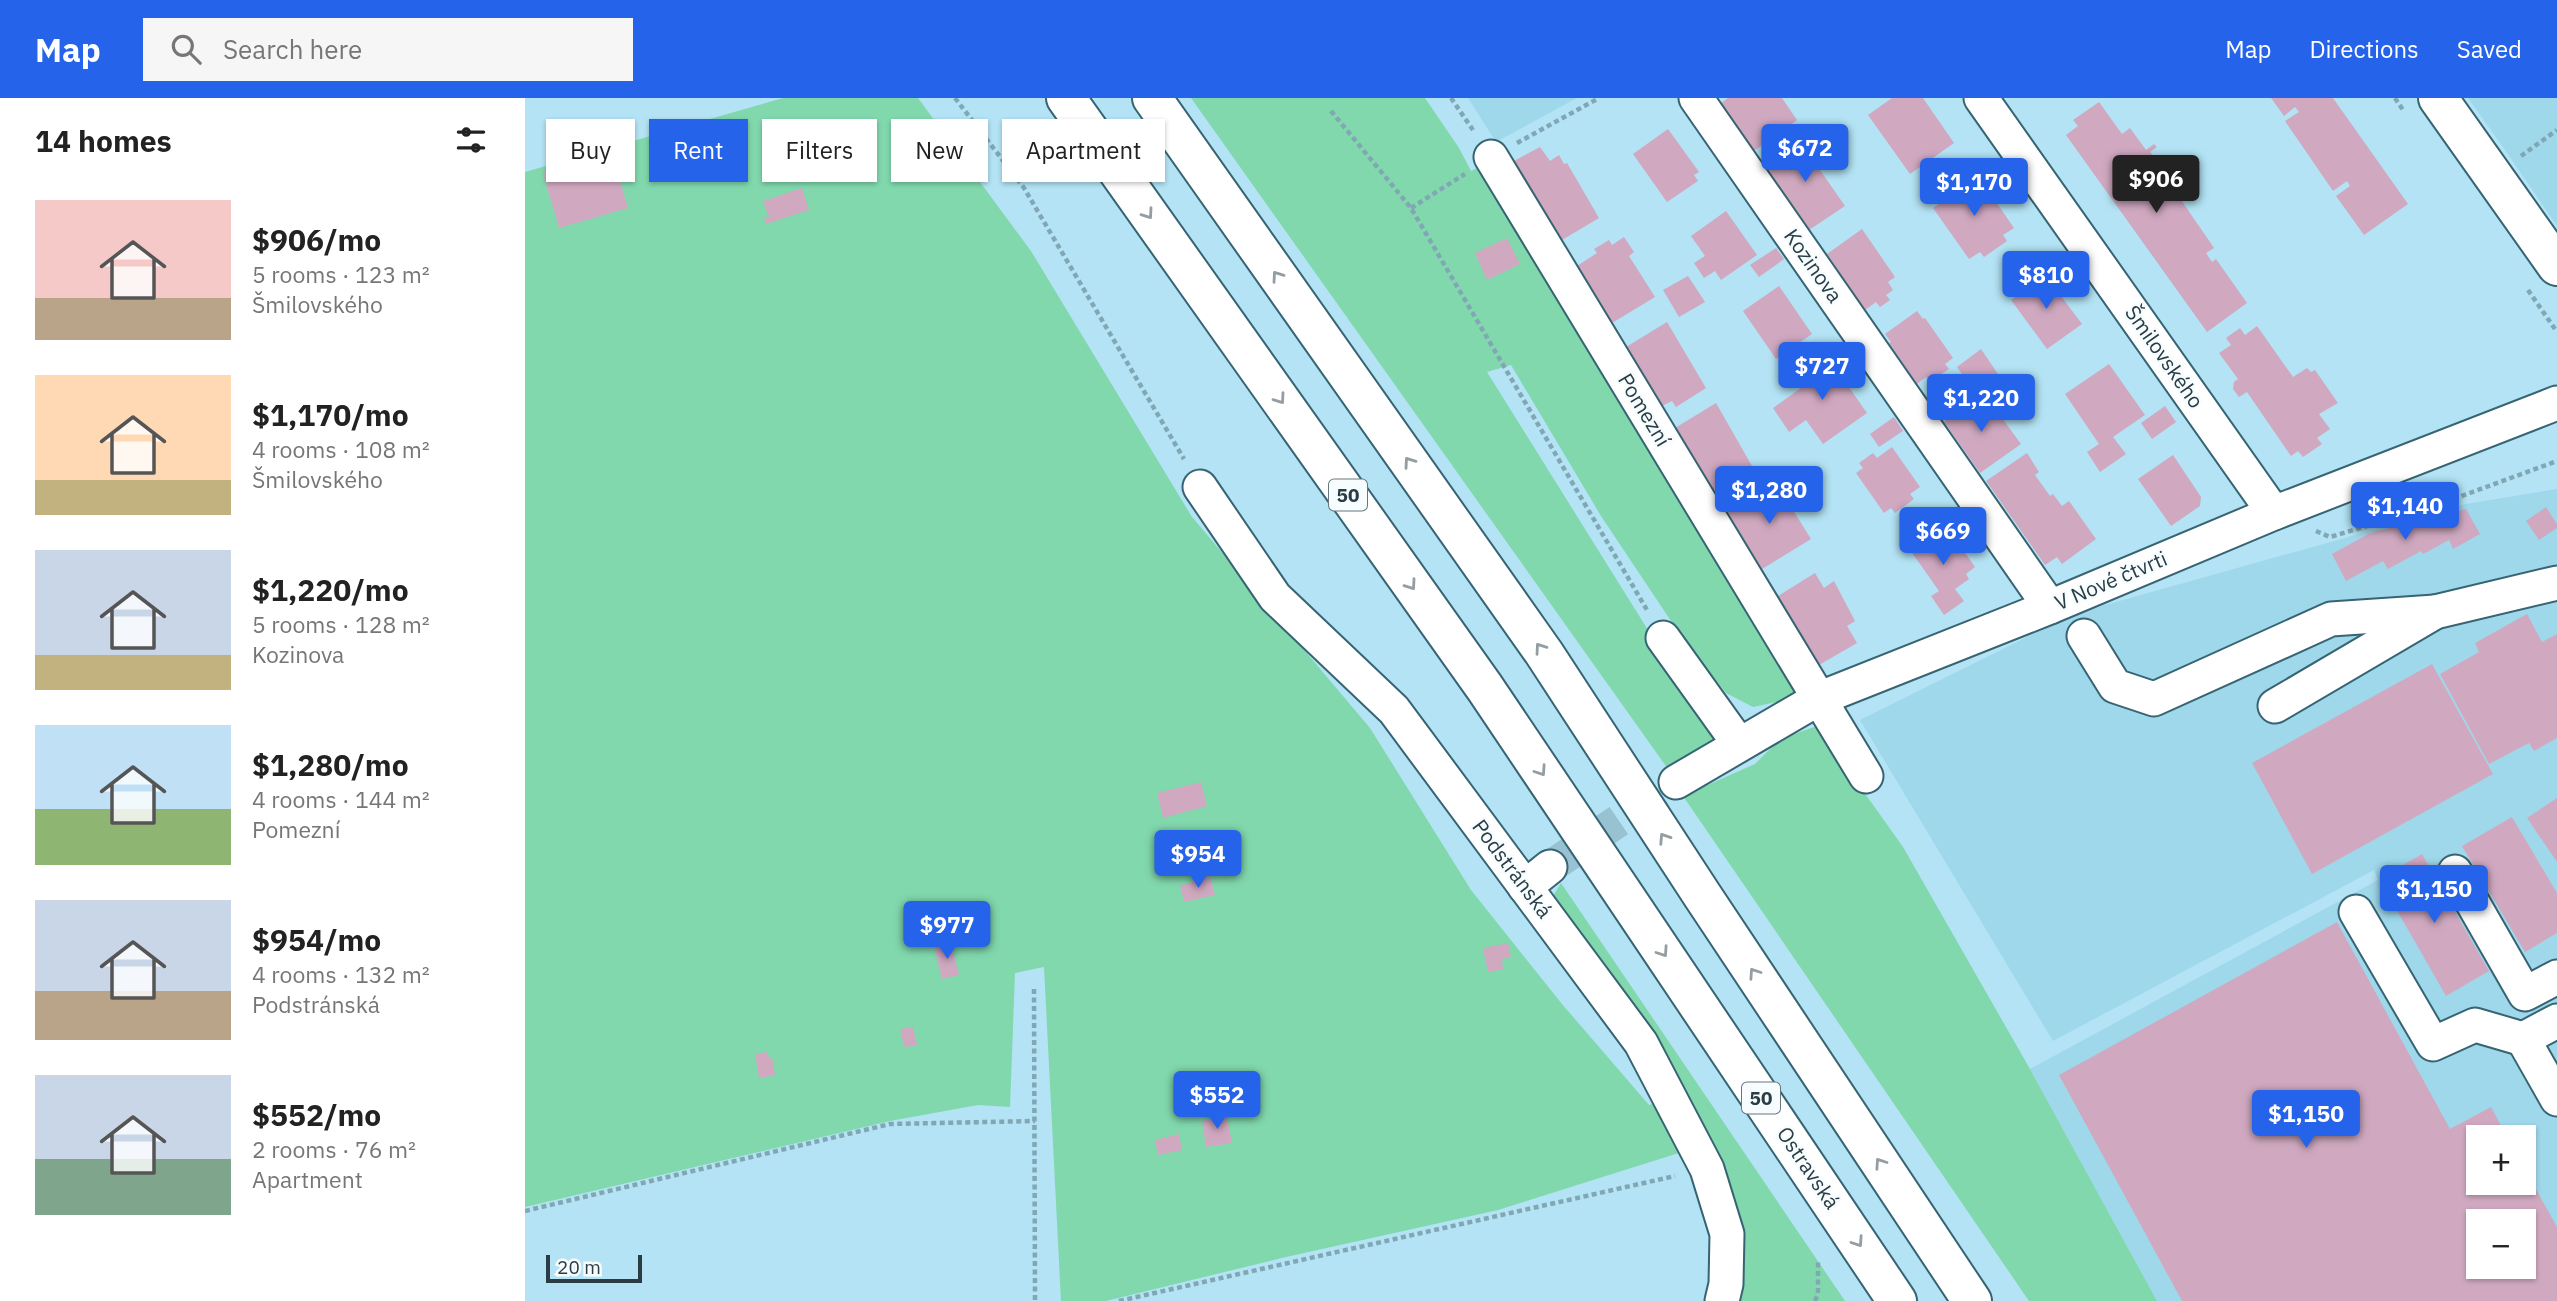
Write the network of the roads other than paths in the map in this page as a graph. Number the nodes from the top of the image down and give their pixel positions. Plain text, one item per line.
1 (1066, 98) edge
2 (1151, 98) edge
3 (1696, 98) edge
4 (1982, 98) edge
5 (2438, 98) edge
6 (1491, 157) road end
7 (2557, 266) edge
8 (2557, 403) edge
9 (1200, 487) road end
10 (2274, 513) junction
11 (2557, 583) edge
12 (2050, 607) junction
13 (2435, 612) junction
14 (2084, 636) dead end
15 (1663, 638) road end
16 (1818, 699) junction
17 (2275, 706) dead end
18 (1739, 744) junction
19 (1866, 776) dead end
20 (1676, 782) tunnel mouth
21 (2455, 872) dead end
22 (2356, 912) dead end
23 (2557, 977) edge
24 (2557, 1021) edge
25 (2523, 1039) junction
26 (2557, 1099) edge
27 (1722, 1301) edge
28 (1897, 1301) edge
29 (1972, 1301) edge

1 -> 28 main road, Ostravská / 50
29 -> 2 main road
3 - 12 street, Kozinova
4 - 10 street, Šmilovského
5 - 7 main road
6 - 16 street, Pomezní
8 - 10 street, V Nové čtvrti
9 - 27 street, Podstránská
10 - 12 street, V Nové čtvrti
11 - 13 street
12 - 16 street, V Nové čtvrti
13 - 14 street
13 - 17 street
15 - 18 street
16 - 18 street, V Nové čtvrti
16 - 19 street, Pomezní
18 - 20 street, V Nové čtvrti
21 - 23 street
22 - 25 street
24 - 25 street
25 - 26 street

